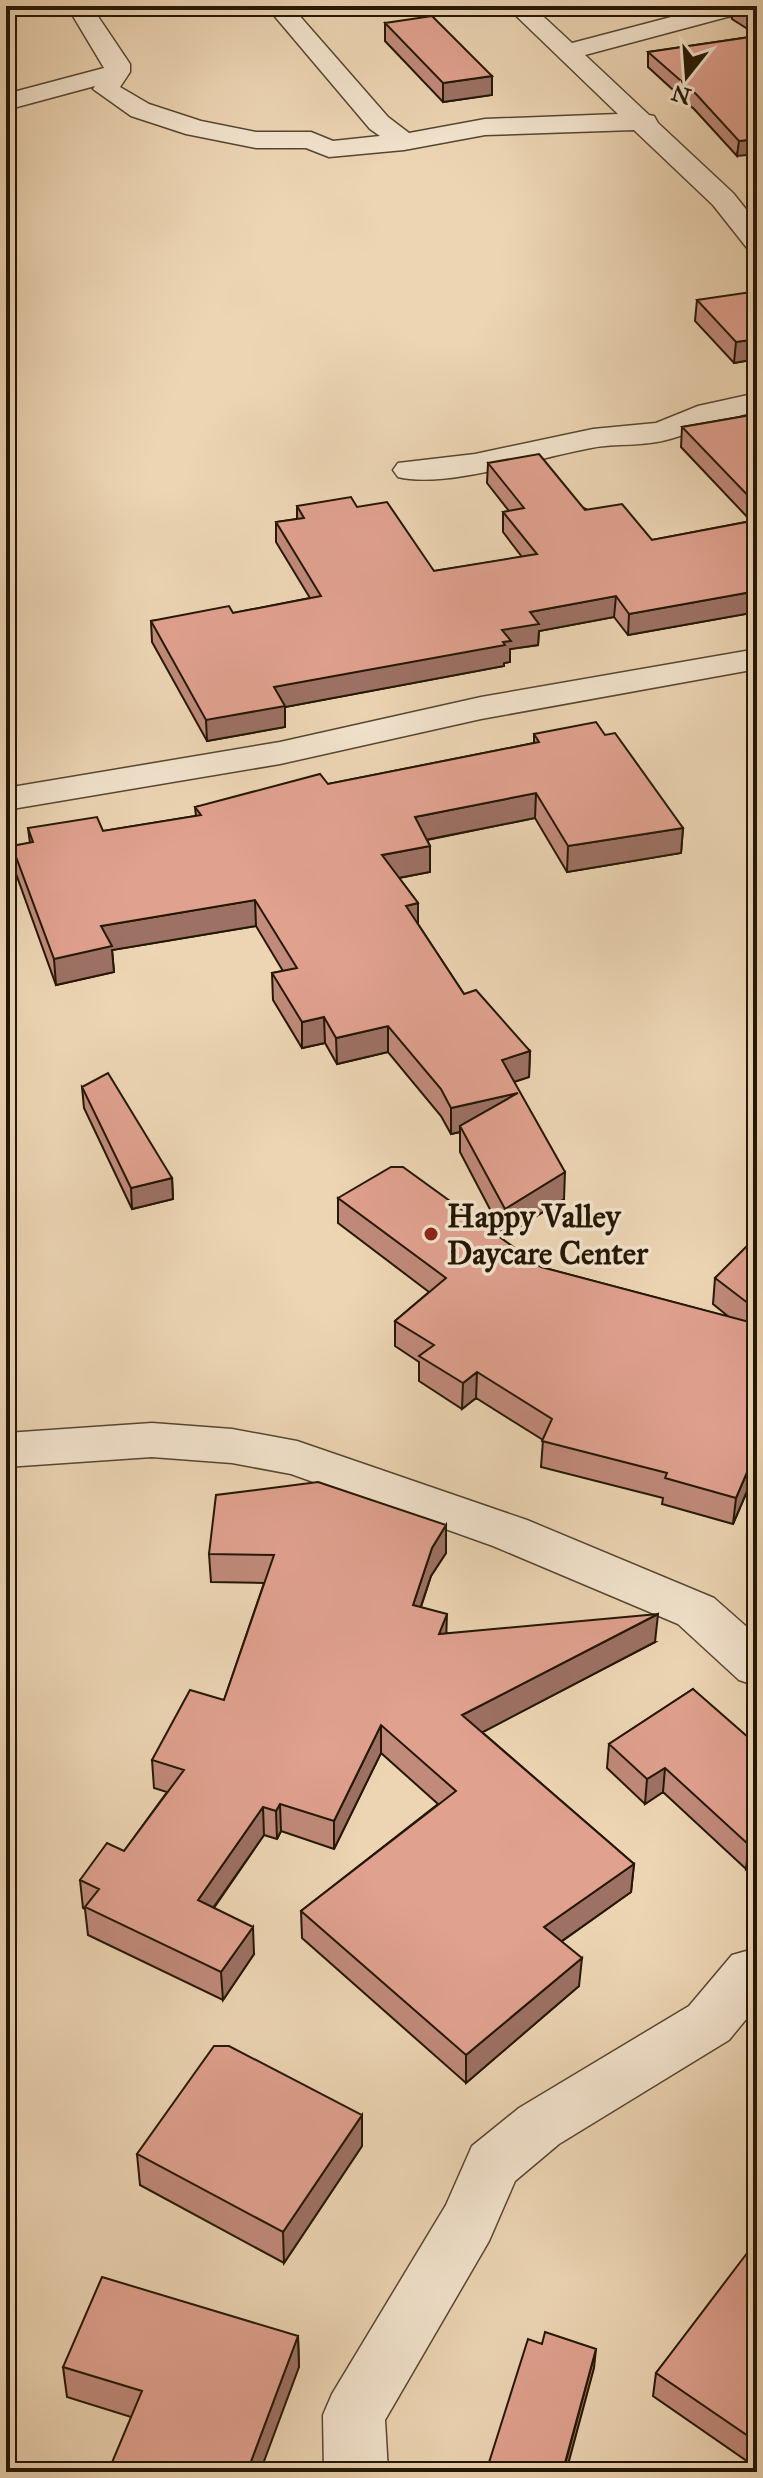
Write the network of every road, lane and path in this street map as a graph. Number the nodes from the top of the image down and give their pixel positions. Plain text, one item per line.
1 (79, 6) edge
2 (278, 6) edge
3 (518, 6) edge
4 (754, 6) edge
5 (566, 52) junction
6 (117, 72) junction
7 (6, 102) edge
8 (645, 122) junction
9 (404, 142) junction
10 (757, 192) edge
11 (723, 199) junction
12 (757, 242) edge
13 (757, 402) edge
14 (409, 470) dead end
15 (757, 659) edge
16 (6, 799) edge
17 (6, 1450) edge
18 (757, 1666) edge
19 (757, 1971) edge
20 (356, 2472) edge

1 - 6 street
2 - 9 street
3 - 5 street
4 - 5 street
5 - 8 street
6 - 7 street
6 - 9 street
8 - 9 street
8 - 11 street
10 - 11 street
11 - 12 street
13 - 14 street
15 - 16 street
17 - 18 street
19 - 20 street

